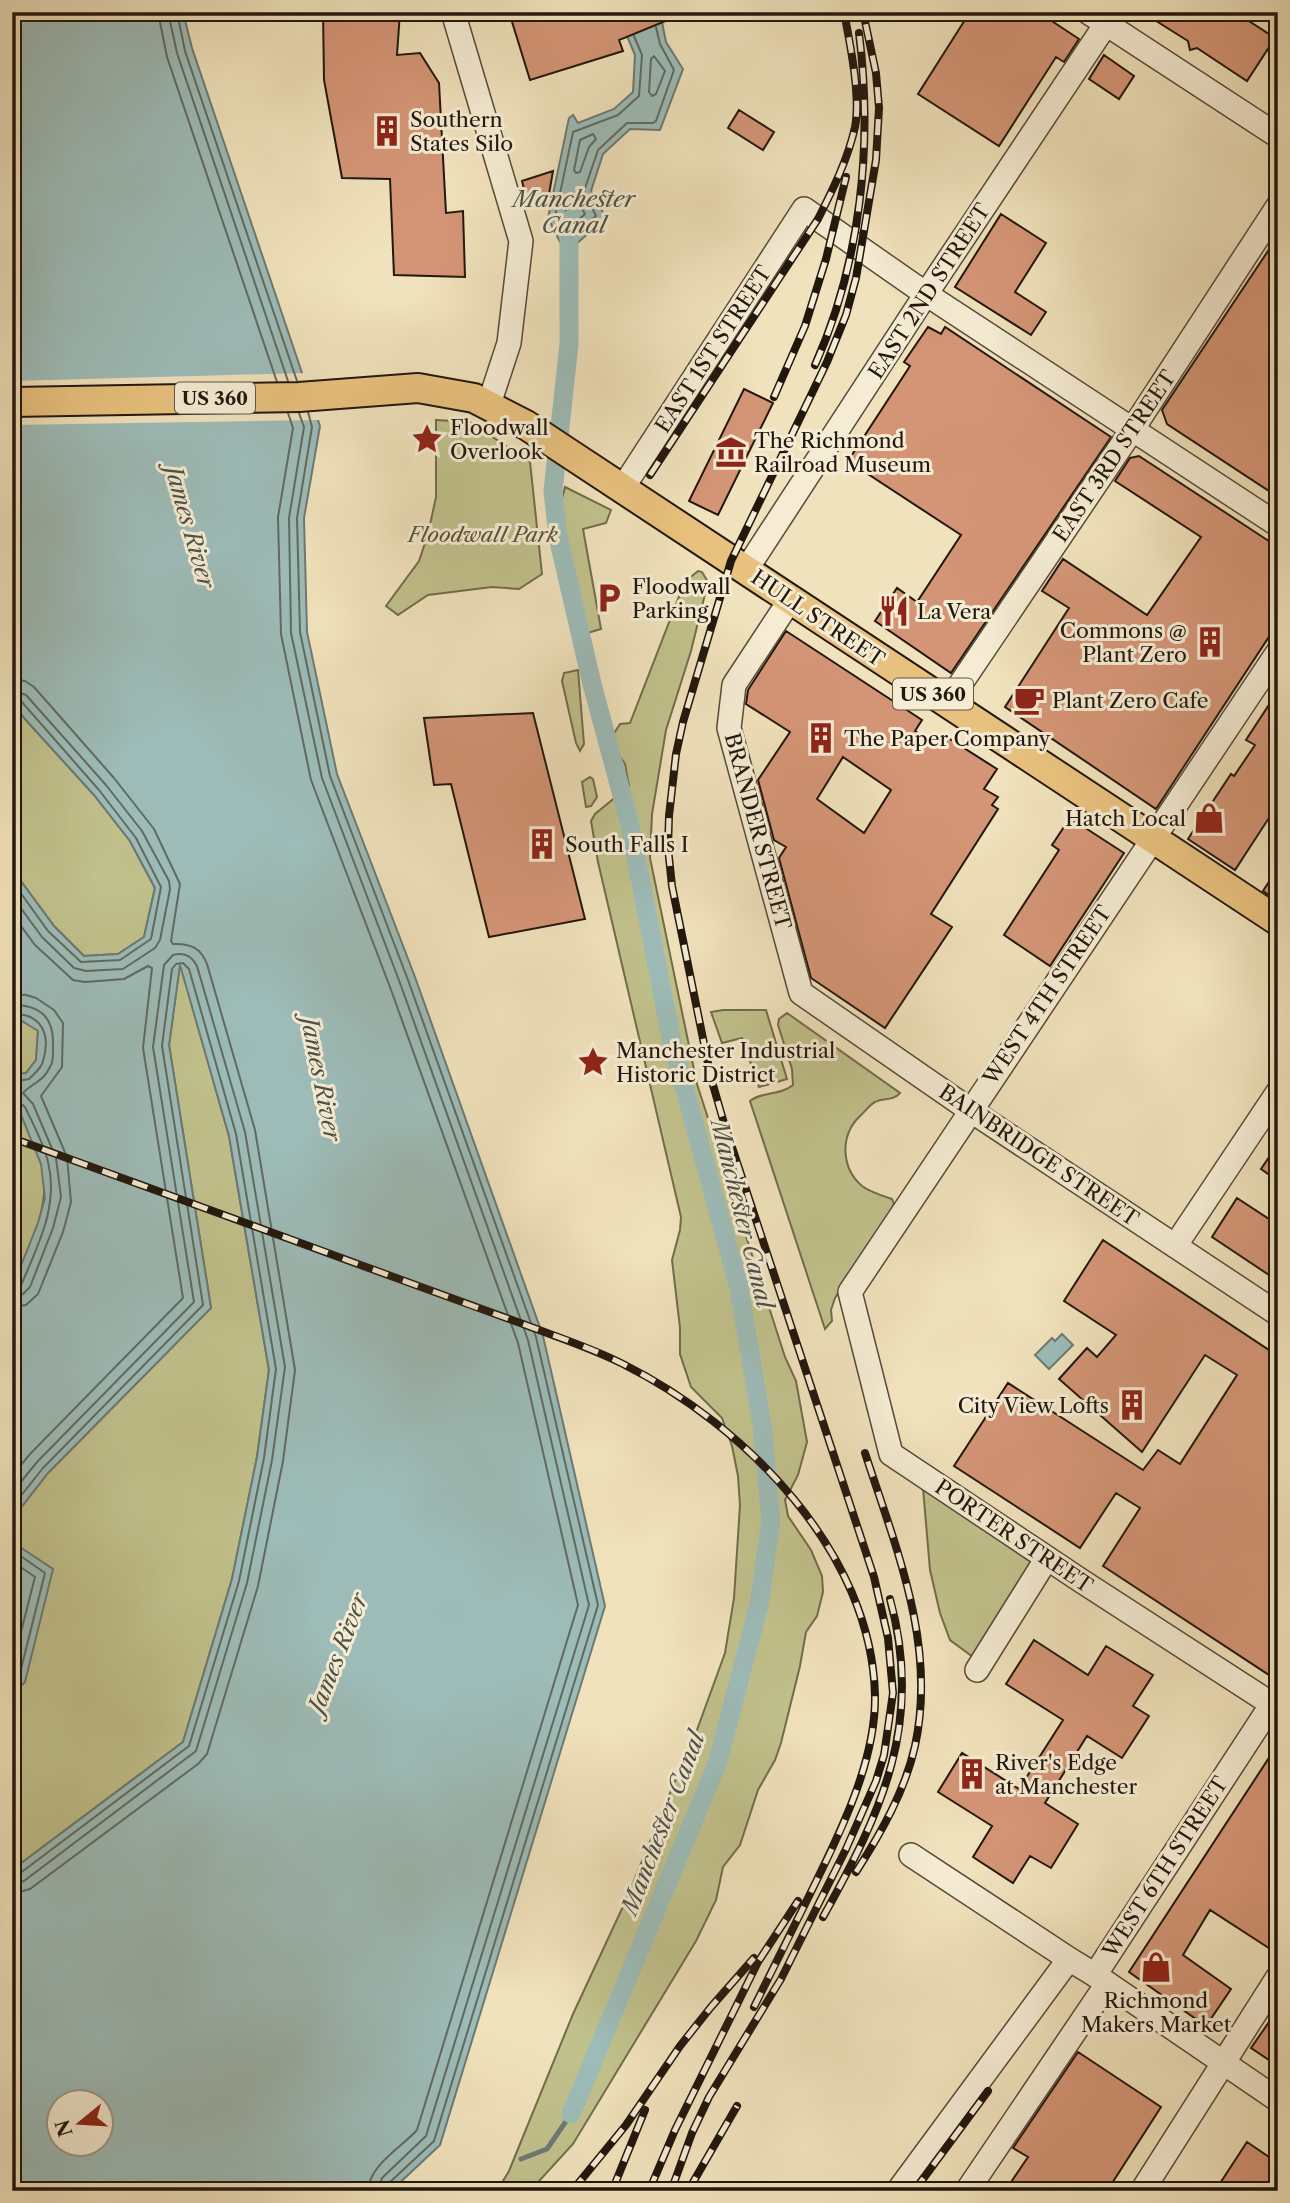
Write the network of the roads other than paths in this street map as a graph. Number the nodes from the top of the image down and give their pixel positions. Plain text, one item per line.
1 (453, 12) edge
2 (1103, 16) edge
3 (1278, 136) edge
4 (1278, 206) edge
5 (926, 294) junction
6 (12, 402) edge
7 (489, 404) junction
8 (1132, 430) junction
9 (622, 489) junction
10 (1278, 525) edge
11 (746, 570) junction
12 (790, 600) junction
13 (1278, 652) edge
14 (947, 704) junction
15 (1152, 838) junction
16 (1278, 921) edge
17 (801, 993) joint
18 (1278, 1092) edge
19 (970, 1110) junction
20 (1175, 1246) junction
21 (850, 1292) joint
22 (1278, 1314) edge
23 (1047, 1558) junction
24 (977, 1670) dead end
25 (1275, 1706) edge
26 (911, 1855) dead end
27 (1069, 1959) junction
28 (1278, 1977) edge
29 (1101, 1979) junction
30 (1222, 2064) junction
31 (1278, 2100) edge
32 (898, 2191) edge
33 (967, 2191) edge
34 (1142, 2191) edge

1 - 7 street
2 - 3 street
2 - 5 street, EAST 2ND STREET
4 - 8 street, EAST 3RD STREET
5 - 8 street
5 - 9 street, EAST 1ST STREET
5 - 11 street, EAST 2ND STREET
6 - 7 main road, HULL STREET / US 360
7 - 9 main road, HULL STREET / US 360
8 - 10 street
8 - 14 street, EAST 3RD STREET
9 - 11 main road, HULL STREET / US 360
11 - 12 main road, HULL STREET / US 360
12 - 14 main road, HULL STREET / US 360
12 - 17 street, BRANDER STREET
13 - 15 street, WEST 4TH STREET
14 - 15 main road, HULL STREET / US 360
15 - 16 main road, HULL STREET / US 360
15 - 19 street, WEST 4TH STREET
17 - 19 street, BAINBRIDGE STREET
18 - 20 street
19 - 20 street, BAINBRIDGE STREET
19 - 21 street, WEST 4TH STREET
20 - 22 street, BAINBRIDGE STREET
21 - 23 street, PORTER STREET
23 - 24 street
23 - 25 street, PORTER STREET
25 - 29 street, WEST 6TH STREET
26 - 27 street
27 - 29 street, WEST 6TH STREET
27 - 32 street, WEST 6TH STREET
28 - 30 street
29 - 30 street
29 - 33 street
30 - 31 street
30 - 34 street

